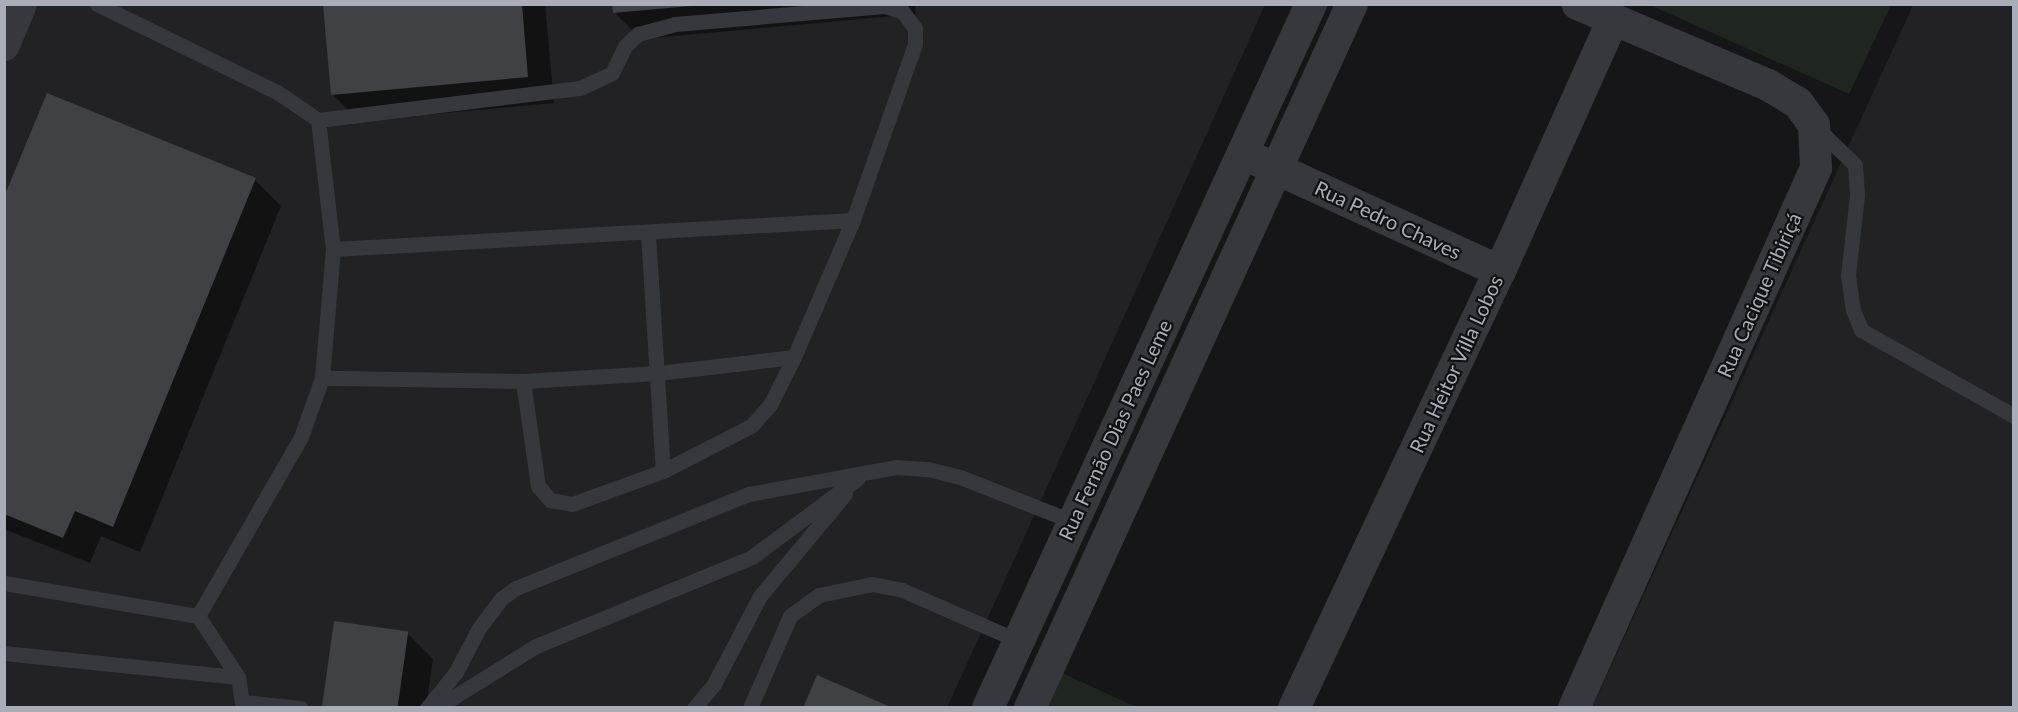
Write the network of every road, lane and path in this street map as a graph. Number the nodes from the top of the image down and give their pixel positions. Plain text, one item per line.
1 (21, 4) edge
2 (96, 4) edge
3 (1311, 4) edge
4 (1352, 4) edge
5 (1577, 4) edge
6 (1613, 20) junction
7 (4, 45) edge
8 (318, 120) junction
9 (1814, 125) junction
10 (1242, 153) junction
11 (1276, 169) junction
12 (853, 220) junction
13 (648, 234) junction
14 (333, 249) junction
15 (1500, 271) junction
16 (794, 357) junction
17 (658, 373) junction
18 (322, 378) junction
19 (523, 381) junction
20 (2013, 416) edge
21 (663, 471) junction
22 (860, 476) junction
23 (1074, 522) junction
24 (1057, 557) junction
25 (1091, 574) junction
26 (4, 583) edge
27 (198, 616) junction
28 (1019, 641) junction
29 (4, 652) edge
30 (238, 677) junction
31 (243, 705) edge
32 (301, 708) edge
33 (427, 708) edge
34 (436, 708) edge
35 (694, 708) edge
36 (750, 708) edge
37 (988, 708) edge
38 (1030, 708) edge
39 (1294, 708) edge
40 (1574, 708) edge

1 - 7 street
2 - 8 lane
3 - 10 street, Rua Fernão Dias Paes Leme
4 - 11 street, Rua Fernão Dias Paes Leme
5 - 6 street
6 - 9 street
6 - 15 street, Rua Heitor Villa Lobos
8 - 12 lane
8 - 14 lane
9 - 20 lane
9 - 40 street, Rua Cacique Tibiriçá
10 - 11 street
10 - 23 street, Rua Fernão Dias Paes Leme
11 - 15 street, Rua Pedro Chaves
11 - 25 street, Rua Fernão Dias Paes Leme
12 - 13 lane
12 - 16 lane
13 - 14 lane
13 - 17 lane
14 - 18 lane
15 - 39 street, Rua Heitor Villa Lobos
16 - 17 lane
16 - 21 lane
17 - 19 lane
17 - 21 lane
18 - 19 lane
18 - 27 lane
19 - 21 lane
22 - 23 lane
22 - 33 lane
22 - 34 lane
22 - 35 lane
23 - 24 street, Rua Fernão Dias Paes Leme
24 - 25 street
24 - 28 street, Rua Fernão Dias Paes Leme
25 - 38 street, Rua Fernão Dias Paes Leme
26 - 27 lane
27 - 30 lane
28 - 36 lane
28 - 37 street, Rua Fernão Dias Paes Leme
29 - 30 lane
30 - 31 lane
31 - 32 lane

